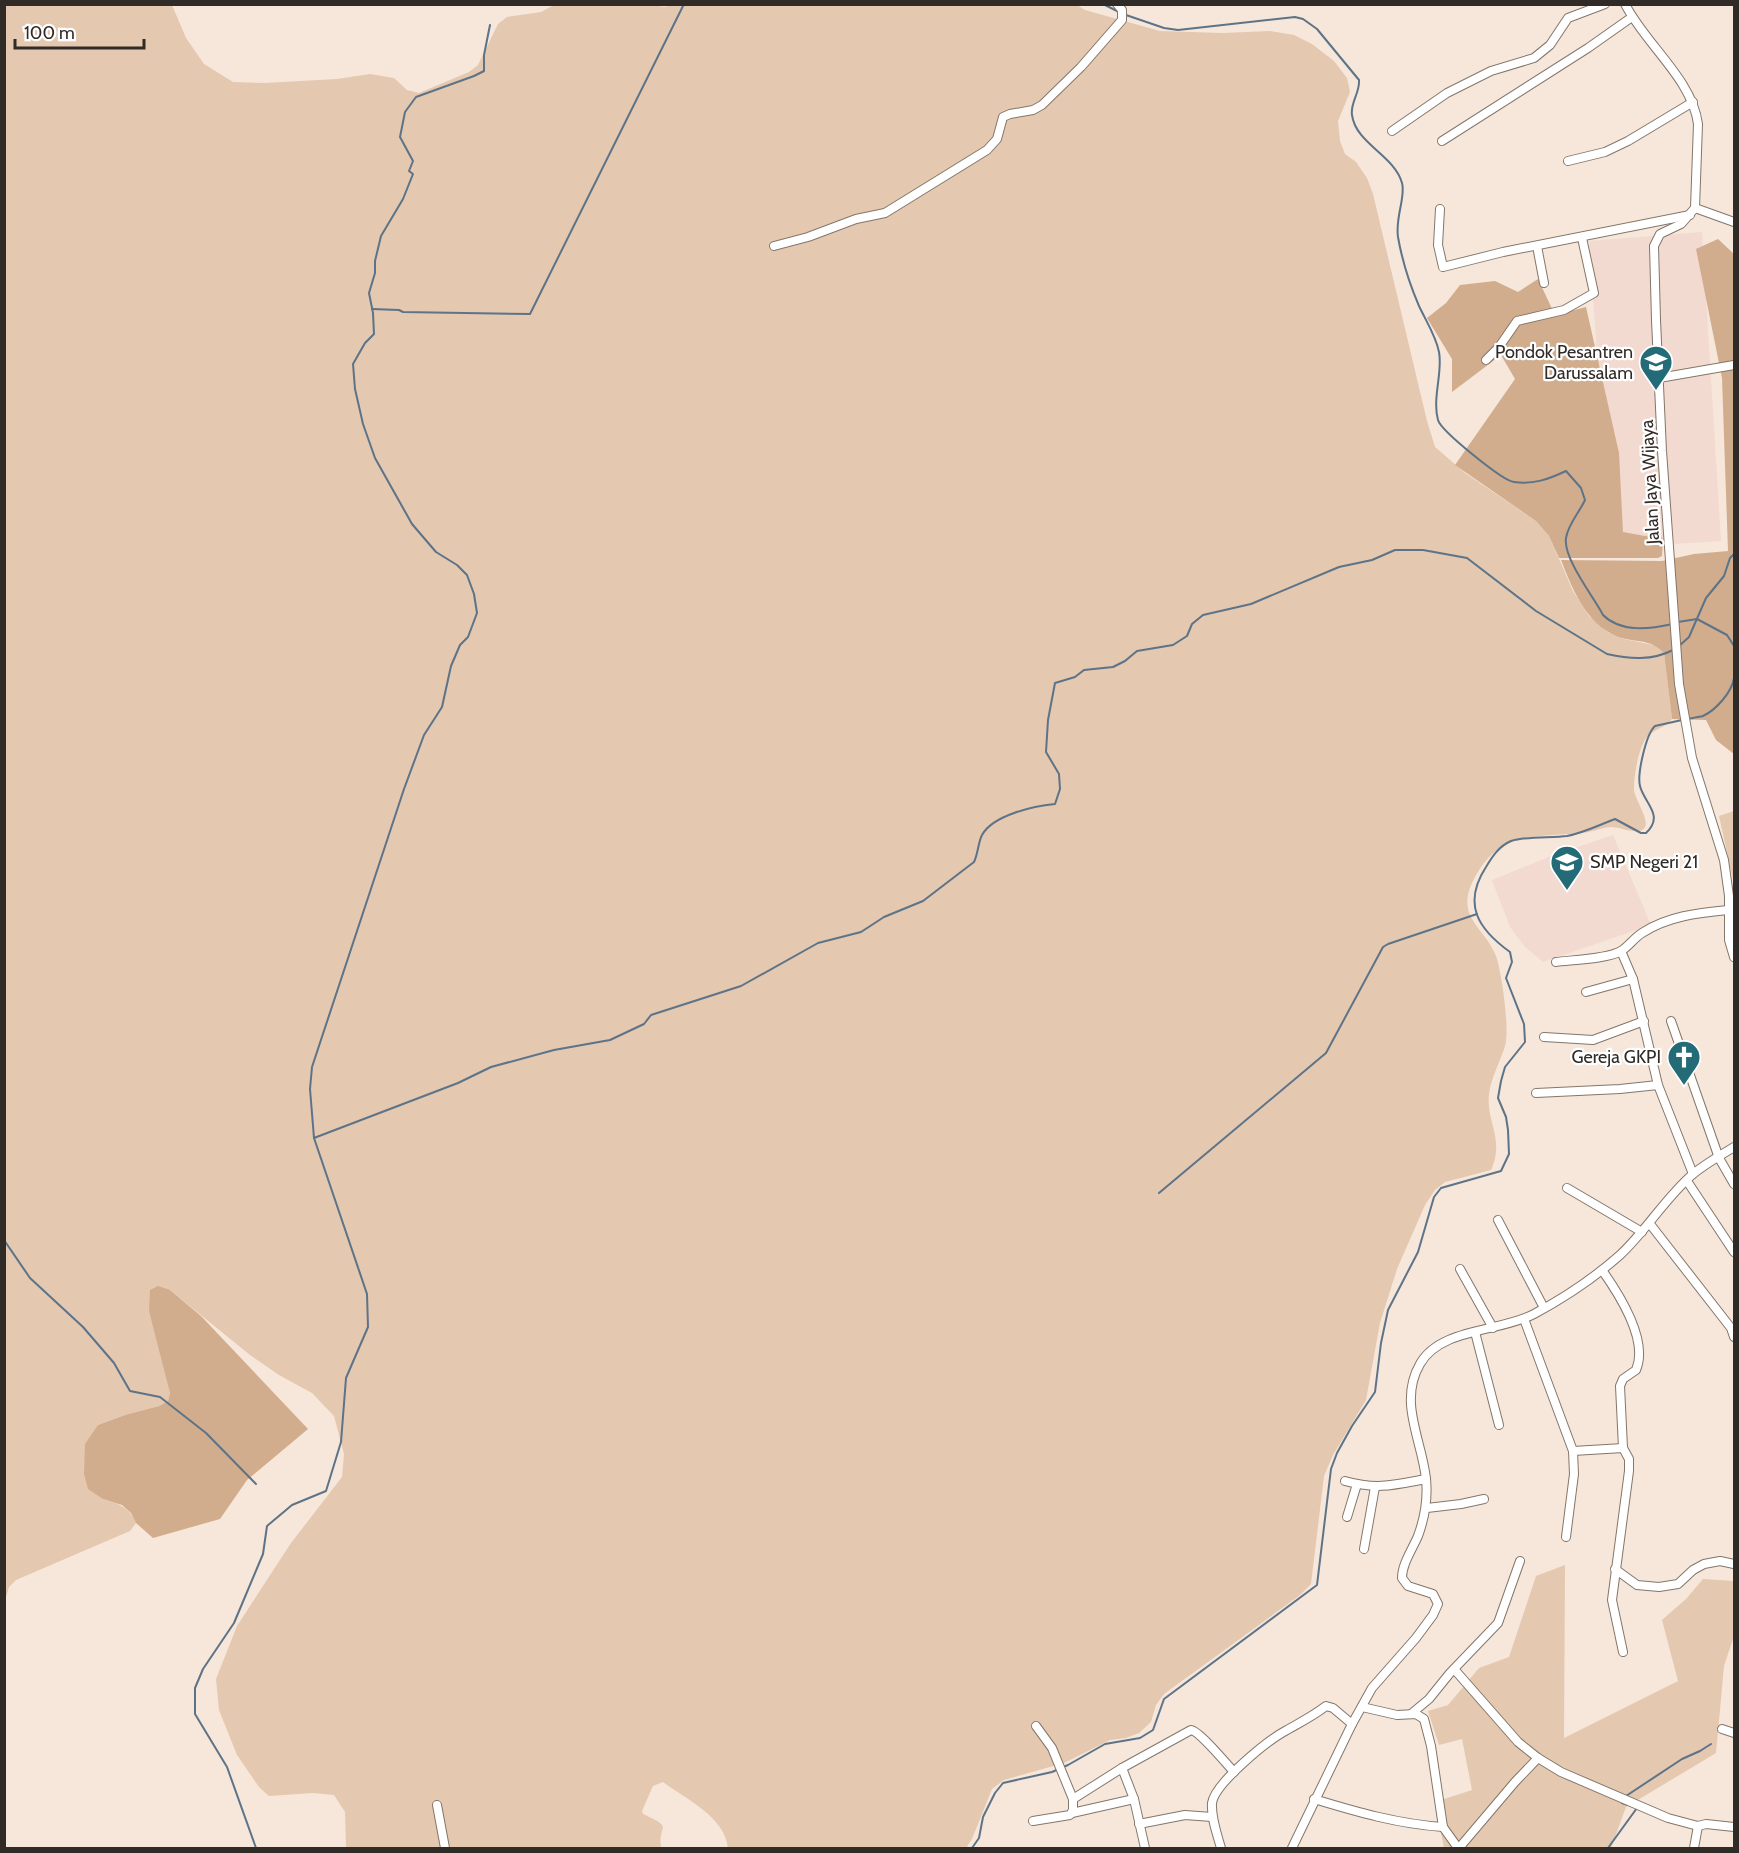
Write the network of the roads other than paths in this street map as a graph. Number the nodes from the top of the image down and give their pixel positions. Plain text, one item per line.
1 (1117, 4) edge
2 (1605, 4) edge
3 (1625, 4) edge
4 (1632, 17) junction
5 (1693, 102) junction
6 (1392, 131) dead end
7 (1442, 141) dead end
8 (1568, 161) dead end
9 (1440, 209) dead end
10 (1693, 212) junction
11 (1734, 222) edge
12 (1582, 238) junction
13 (774, 246) dead end
14 (1537, 246) junction
15 (1544, 283) dead end
16 (1486, 360) dead end
17 (1734, 365) edge
18 (1659, 378) junction
19 (1728, 910) junction
20 (1621, 951) junction
21 (1734, 957) edge
22 (1556, 962) dead end
23 (1633, 979) junction
24 (1586, 992) dead end
25 (1644, 1020) junction
26 (1671, 1021) dead end
27 (1544, 1037) dead end
28 (1659, 1085) junction
29 (1536, 1093) dead end
30 (1734, 1147) edge
31 (1719, 1158) junction
32 (1690, 1178) junction
33 (1734, 1184) edge
34 (1567, 1188) dead end
35 (1498, 1220) dead end
36 (1650, 1224) junction
37 (1642, 1232) junction
38 (1734, 1252) edge
39 (1460, 1269) dead end
40 (1602, 1270) junction
41 (1544, 1308) junction
42 (1524, 1319) junction
43 (1493, 1328) junction
44 (1475, 1332) junction
45 (1734, 1337) edge
46 (1499, 1425) dead end
47 (1623, 1448) junction
48 (1573, 1451) junction
49 (1426, 1479) junction
50 (1345, 1481) dead end
51 (1357, 1484) junction
52 (1375, 1487) junction
53 (1484, 1499) dead end
54 (1427, 1508) junction
55 (1347, 1517) dead end
56 (1566, 1537) dead end
57 (1364, 1549) dead end
58 (1520, 1561) dead end
59 (1734, 1564) edge
60 (1615, 1569) junction
61 (1623, 1652) dead end
62 (1454, 1669) junction
63 (1362, 1707) junction
64 (1411, 1714) junction
65 (1352, 1724) junction
66 (1036, 1726) dead end
67 (1722, 1730) dead end
68 (1734, 1732) edge
69 (1538, 1758) junction
70 (1122, 1768) junction
71 (1234, 1772) junction
72 (1134, 1798) junction
73 (1073, 1799) junction
74 (1314, 1799) junction
75 (437, 1805) dead end
76 (1072, 1813) junction
77 (1212, 1817) junction
78 (1033, 1821) dead end
79 (1139, 1824) junction
80 (1698, 1826) junction
81 (1443, 1827) junction
82 (1734, 1827) edge
83 (1461, 1847) edge
84 (445, 1848) edge
85 (1145, 1848) edge
86 (1221, 1848) edge
87 (1292, 1848) edge
88 (1694, 1848) edge

1 - 13 street
2 - 6 street
3 - 4 street
4 - 5 street
4 - 7 street
5 - 8 street
5 - 10 street
9 - 14 street
10 - 11 street
10 - 12 street
10 - 18 street, Jalan Jaya Wijaya
12 - 14 street
12 - 16 street
14 - 15 street
17 - 18 street
18 - 19 street, Jalan Jaya Wijaya
19 - 20 street
19 - 21 street, Jalan Jaya Wijaya
20 - 22 street
20 - 23 street
23 - 24 street
23 - 25 street
25 - 27 street
25 - 28 street
26 - 31 street
28 - 29 street
28 - 32 street
30 - 31 street
31 - 32 street
31 - 33 street
32 - 36 street
32 - 38 street
34 - 37 street
35 - 41 street
36 - 37 street
36 - 45 street
37 - 40 street
39 - 43 street
40 - 41 street
40 - 47 street
41 - 42 street
42 - 43 street
42 - 48 street
43 - 44 street
44 - 46 street
44 - 49 street
47 - 48 street
47 - 60 street
48 - 56 street
49 - 52 street
49 - 54 street
50 - 51 street
51 - 52 street
51 - 55 street
52 - 57 street
53 - 54 street
54 - 63 street
58 - 62 street
59 - 60 street
60 - 61 street
62 - 64 street
62 - 69 street
63 - 64 street
63 - 65 street
64 - 81 street
65 - 71 street
65 - 74 street
66 - 73 street
67 - 68 street
69 - 80 street
69 - 83 street
70 - 71 street
70 - 72 street
70 - 73 street
71 - 77 street
72 - 76 street
72 - 79 street
73 - 76 street
74 - 81 street
74 - 87 street
75 - 84 street
76 - 78 street
77 - 79 street
77 - 86 street
79 - 85 street
80 - 82 street
80 - 88 street
81 - 83 street

